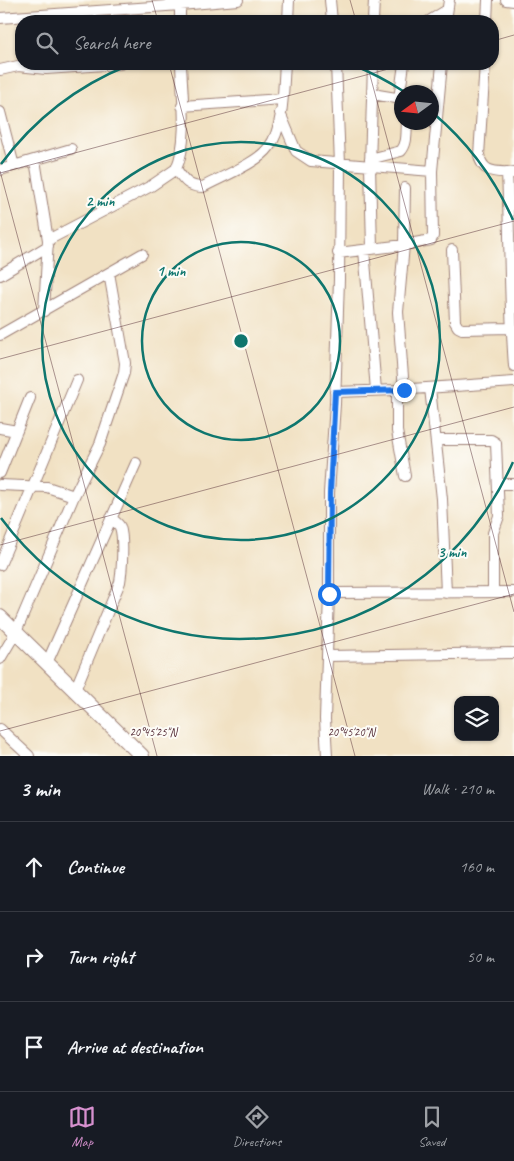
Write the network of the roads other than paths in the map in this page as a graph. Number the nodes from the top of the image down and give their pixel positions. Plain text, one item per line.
1 (238, 0) edge
2 (289, 0) edge
3 (330, 0) edge
4 (374, 0) edge
5 (488, 0) edge
6 (506, 0) edge
7 (514, 1) edge
8 (180, 3) edge
9 (448, 5) edge
10 (81, 15) edge
11 (288, 15) edge
12 (331, 15) edge
13 (374, 15) edge
14 (436, 15) edge
15 (487, 15) edge
16 (0, 18) edge
17 (15, 18) edge
18 (15, 67) edge
19 (0, 70) edge
20 (181, 70) edge
21 (284, 70) edge
22 (336, 70) edge
23 (373, 70) edge
24 (403, 70) edge
25 (441, 70) edge
26 (484, 70) edge
27 (402, 85) edge
28 (438, 85) edge
29 (372, 94) junction
30 (394, 98) edge
31 (282, 99) junction
32 (182, 106) junction
33 (0, 112) edge
34 (280, 112) junction
35 (406, 130) edge
36 (434, 130) edge
37 (71, 149) dead end
38 (35, 160) junction
39 (370, 163) junction
40 (340, 164) junction
41 (14, 166) junction
42 (176, 169) junction
43 (0, 170) edge
44 (432, 171) junction
45 (510, 172) edge
46 (406, 188) dead end
47 (512, 230) edge
48 (48, 243) junction
49 (404, 245) junction
50 (368, 249) junction
51 (452, 250) dead end
52 (338, 253) junction
53 (142, 254) dead end
54 (109, 273) junction
55 (0, 275) edge
56 (44, 311) junction
57 (511, 328) junction
58 (0, 336) edge
59 (514, 366) edge
60 (77, 380) dead end
61 (514, 382) edge
62 (430, 388) junction
63 (376, 390) junction
64 (400, 390) junction
65 (335, 392) junction
66 (30, 398) dead end
67 (0, 428) edge
68 (17, 431) junction
69 (436, 440) junction
70 (136, 463) dead end
71 (0, 473) edge
72 (405, 476) dead end
73 (498, 484) junction
74 (514, 484) edge
75 (0, 485) edge
76 (34, 486) junction
77 (74, 496) junction
78 (111, 518) junction
79 (0, 566) edge
80 (493, 592) junction
81 (514, 592) edge
82 (446, 593) junction
83 (329, 594) junction
84 (0, 617) edge
85 (16, 632) junction
86 (514, 652) edge
87 (327, 656) junction
88 (0, 660) edge
89 (47, 663) junction
90 (75, 690) junction
91 (0, 729) edge
92 (29, 756) edge
93 (142, 756) edge
94 (327, 756) edge

1 - 8 street
2 - 11 street
3 - 12 street
4 - 13 street
5 - 15 street
6 - 7 street
8 - 10 street
9 - 14 street
16 - 17 street
18 - 19 street
20 - 32 street
21 - 31 street
22 - 40 street
23 - 29 street
24 - 27 street
25 - 28 street
26 - 45 street
29 - 30 street
29 - 39 street
31 - 32 street
31 - 34 street
32 - 42 street
33 - 41 street
34 - 40 street
34 - 42 street
35 - 39 street
36 - 44 street
37 - 38 street
38 - 41 street
38 - 48 street
39 - 40 street
39 - 44 street
39 - 50 street
40 - 52 street
41 - 43 street
42 - 48 street
44 - 49 street
45 - 47 street
46 - 49 street
47 - 57 street
48 - 55 street
48 - 56 street
49 - 50 street
49 - 64 street
50 - 52 street
50 - 63 street
51 - 57 street
52 - 65 street
53 - 54 street
54 - 56 street
54 - 77 street
56 - 58 street
57 - 59 street
60 - 76 street
61 - 62 street
62 - 64 street
62 - 69 street
63 - 64 street
63 - 65 street
64 - 72 street
65 - 83 street
66 - 68 street
67 - 68 street
68 - 71 street
69 - 73 street
69 - 82 street
70 - 78 street
73 - 74 street
73 - 80 street
75 - 76 street
76 - 77 street
76 - 79 street
77 - 85 street
78 - 89 street
78 - 90 street
80 - 81 street
80 - 82 street
82 - 83 street
83 - 87 street
84 - 85 main road
85 - 88 street
85 - 89 main road
86 - 87 street
87 - 94 street
89 - 90 main road
90 - 93 main road
91 - 92 street

